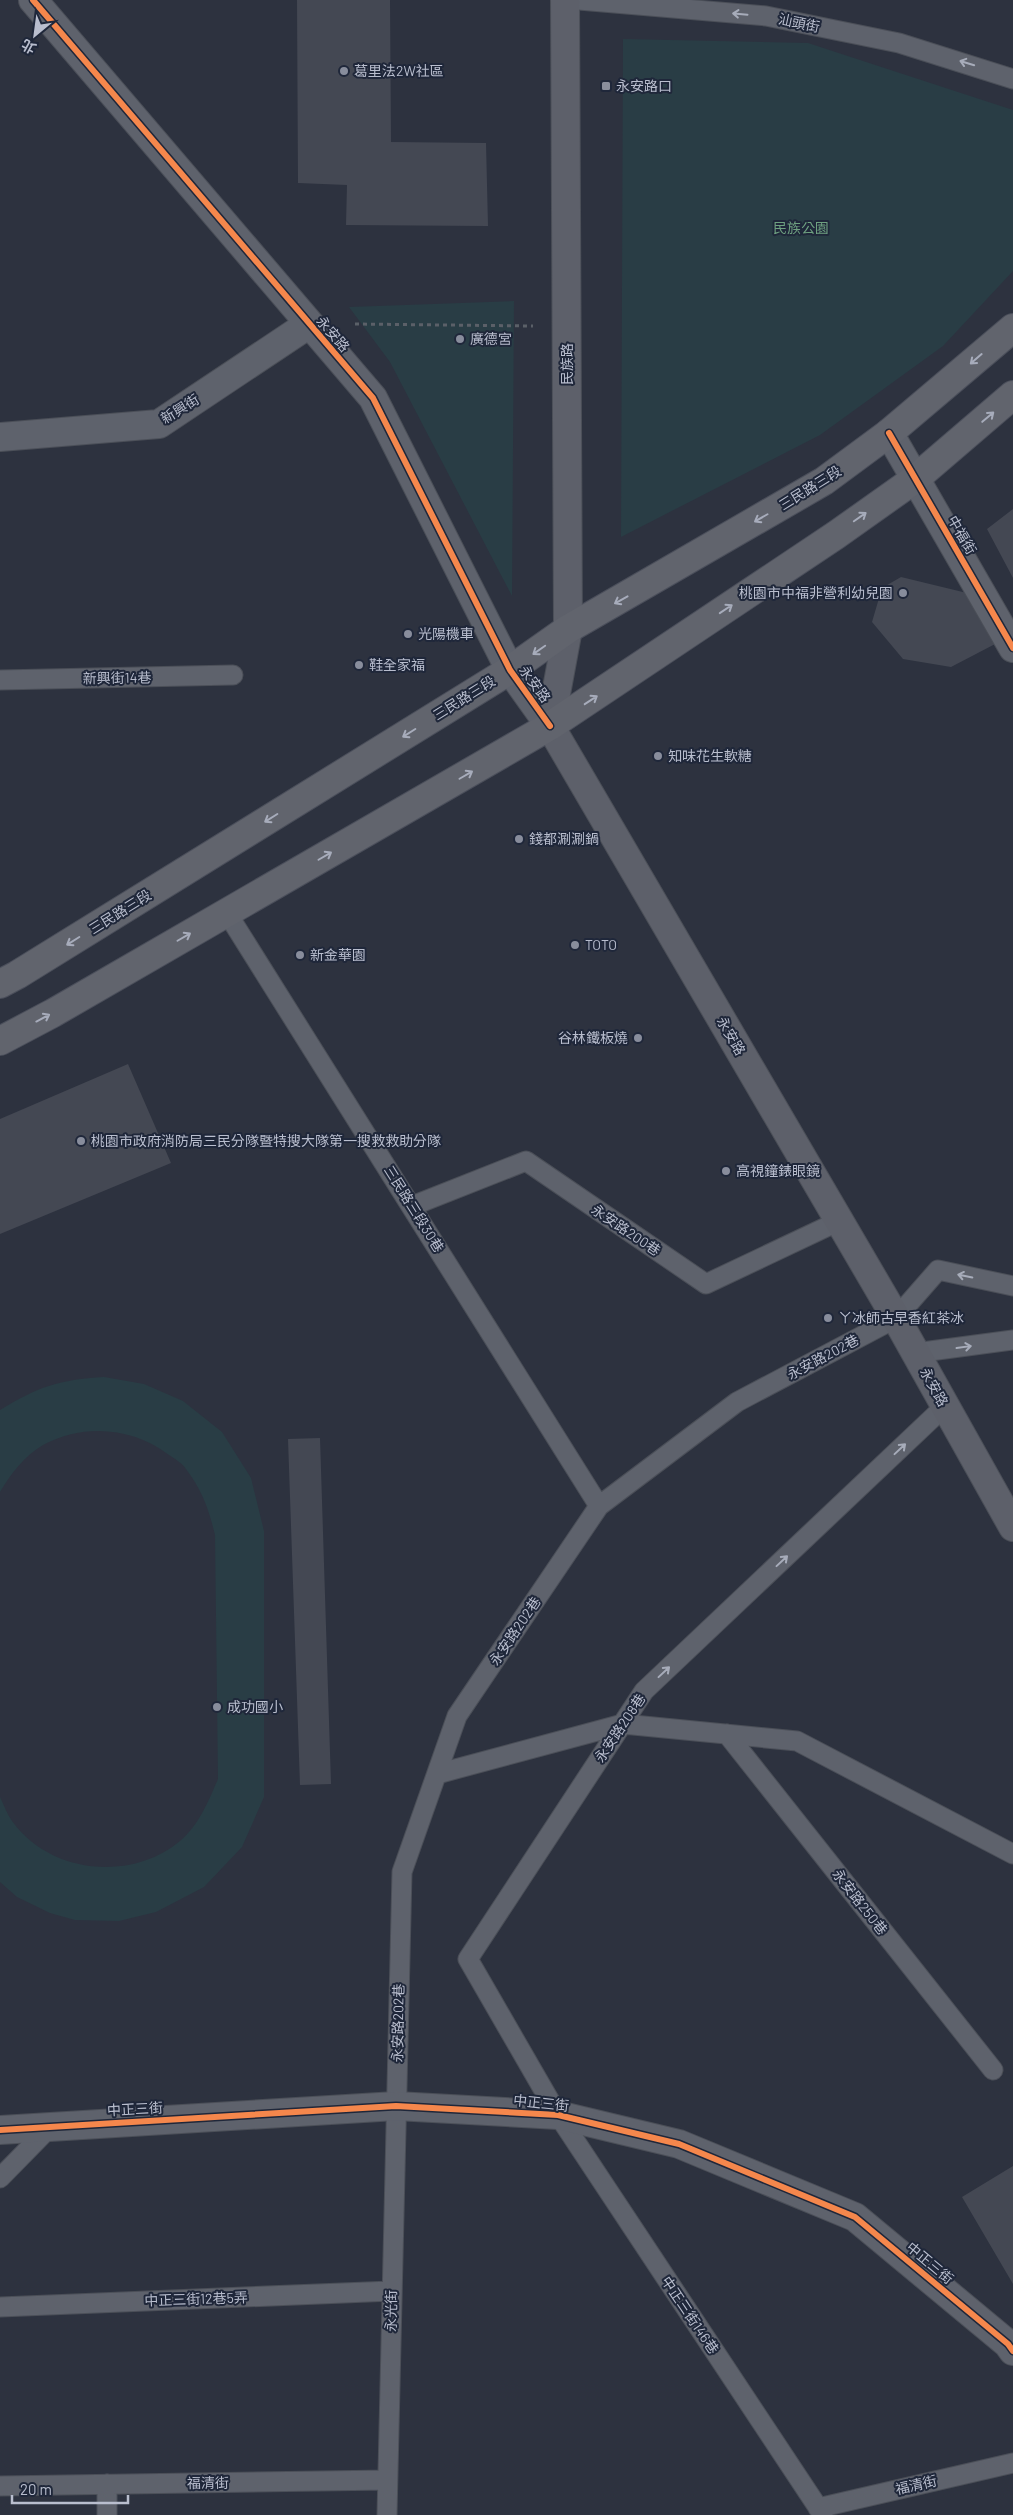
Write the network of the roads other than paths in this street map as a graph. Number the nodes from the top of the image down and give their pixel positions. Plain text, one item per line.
1 (33, 0) edge
2 (565, 0) edge
3 (579, 0) edge
4 (766, 8) edge
5 (1013, 79) edge
6 (309, 324) junction
7 (1013, 328) edge
8 (1013, 395) edge
9 (889, 433) junction
10 (0, 437) edge
11 (915, 479) junction
12 (568, 629) junction
13 (1013, 648) edge
14 (510, 670) junction
15 (233, 675) dead end
16 (0, 680) edge
17 (550, 726) junction
18 (226, 913) junction
19 (0, 984) edge
20 (0, 1041) edge
21 (412, 1206) junction
22 (839, 1221) junction
23 (1013, 1286) edge
24 (896, 1318) junction
25 (1013, 1340) edge
26 (915, 1353) junction
27 (945, 1406) junction
28 (599, 1506) junction
29 (1013, 1527) edge
30 (623, 1724) junction
31 (727, 1734) junction
32 (436, 1774) junction
33 (1013, 1854) edge
34 (993, 2070) dead end
35 (396, 2106) junction
36 (558, 2115) junction
37 (51, 2126) junction
38 (0, 2130) edge
39 (0, 2178) edge
40 (392, 2291) junction
41 (0, 2307) edge
42 (1013, 2351) edge
43 (1013, 2463) edge
44 (387, 2480) junction
45 (107, 2484) junction
46 (0, 2486) edge
47 (820, 2512) edge
48 (108, 2515) edge
49 (386, 2515) edge

1 - 6 street, 永安路
2 - 12 main road, 民族路
4 -> 3 lane, 汕頭街
5 -> 4 lane, 汕頭街
6 - 10 street, 新興街
6 - 14 street, 永安路
7 -> 9 main road, 三民路三段
11 -> 8 main road
9 - 11 street, 中福街
9 -> 12 main road, 三民路三段
11 - 13 street, 中福街
17 -> 11 main road
12 -> 14 main road, 三民路三段
12 - 17 main road, 民族路
14 - 17 street, 永安路
14 -> 19 main road, 三民路三段
15 - 16 lane, 新興街14巷
18 -> 17 main road
17 - 22 main road, 永安路
20 -> 18 main road
18 - 21 lane, 三民路三段30巷
21 - 22 lane, 永安路200巷
21 - 28 lane, 三民路三段30巷
22 - 24 main road, 永安路
23 -> 24 lane
24 - 26 main road, 永安路
24 - 28 lane, 永安路202巷
26 -> 25 lane
26 - 27 main road, 永安路
27 - 29 main road, 永安路
30 -> 27 lane, 永安路208巷
28 - 32 lane, 永安路202巷
30 - 31 lane
30 - 32 lane
30 - 36 lane, 永安路208巷
31 - 33 lane
31 - 34 lane, 永安路250巷
32 - 35 lane, 永安路202巷
35 - 36 street, 中正三街
35 - 37 street, 中正三街
35 - 40 lane, 永光街
36 - 42 street, 中正三街
36 - 47 lane, 中正三街146巷
37 - 38 street, 中正三街
37 - 39 lane
40 - 41 lane, 中正三街12巷5弄
40 - 44 lane, 永光街
43 - 47 lane, 福清街
44 - 45 lane, 福清街
44 - 49 lane, 永光街
45 - 46 lane, 福清街
45 - 48 lane

